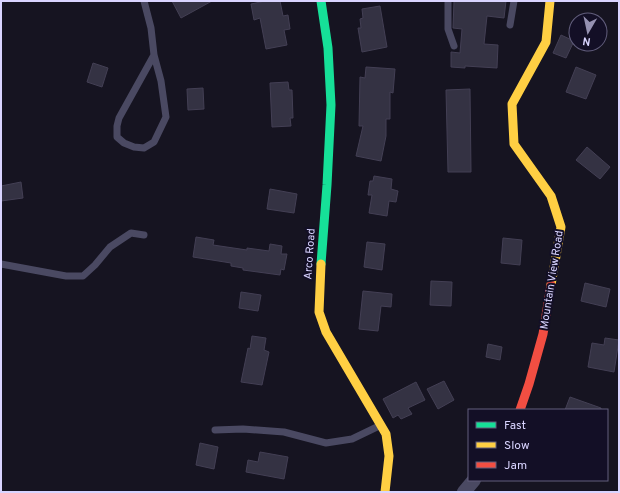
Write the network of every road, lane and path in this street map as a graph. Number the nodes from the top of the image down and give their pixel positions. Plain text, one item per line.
1 (144, 1) edge
2 (321, 1) edge
3 (448, 1) edge
4 (514, 1) edge
5 (550, 1) edge
6 (510, 25) dead end
7 (454, 46) dead end
8 (154, 55) junction
9 (144, 236) dead end
10 (1, 264) edge
11 (520, 409) edge
12 (381, 425) junction
13 (214, 430) dead end
14 (473, 481) edge
15 (385, 492) edge
16 (464, 492) edge

1 - 8 lane
2 - 12 street, Arco Road
3 - 7 lane
4 - 6 lane
5 - 11 street, Mountain View Road
8 - 8 lane
9 - 10 lane
12 - 13 lane
12 - 15 street, Arco Road
14 - 16 street

